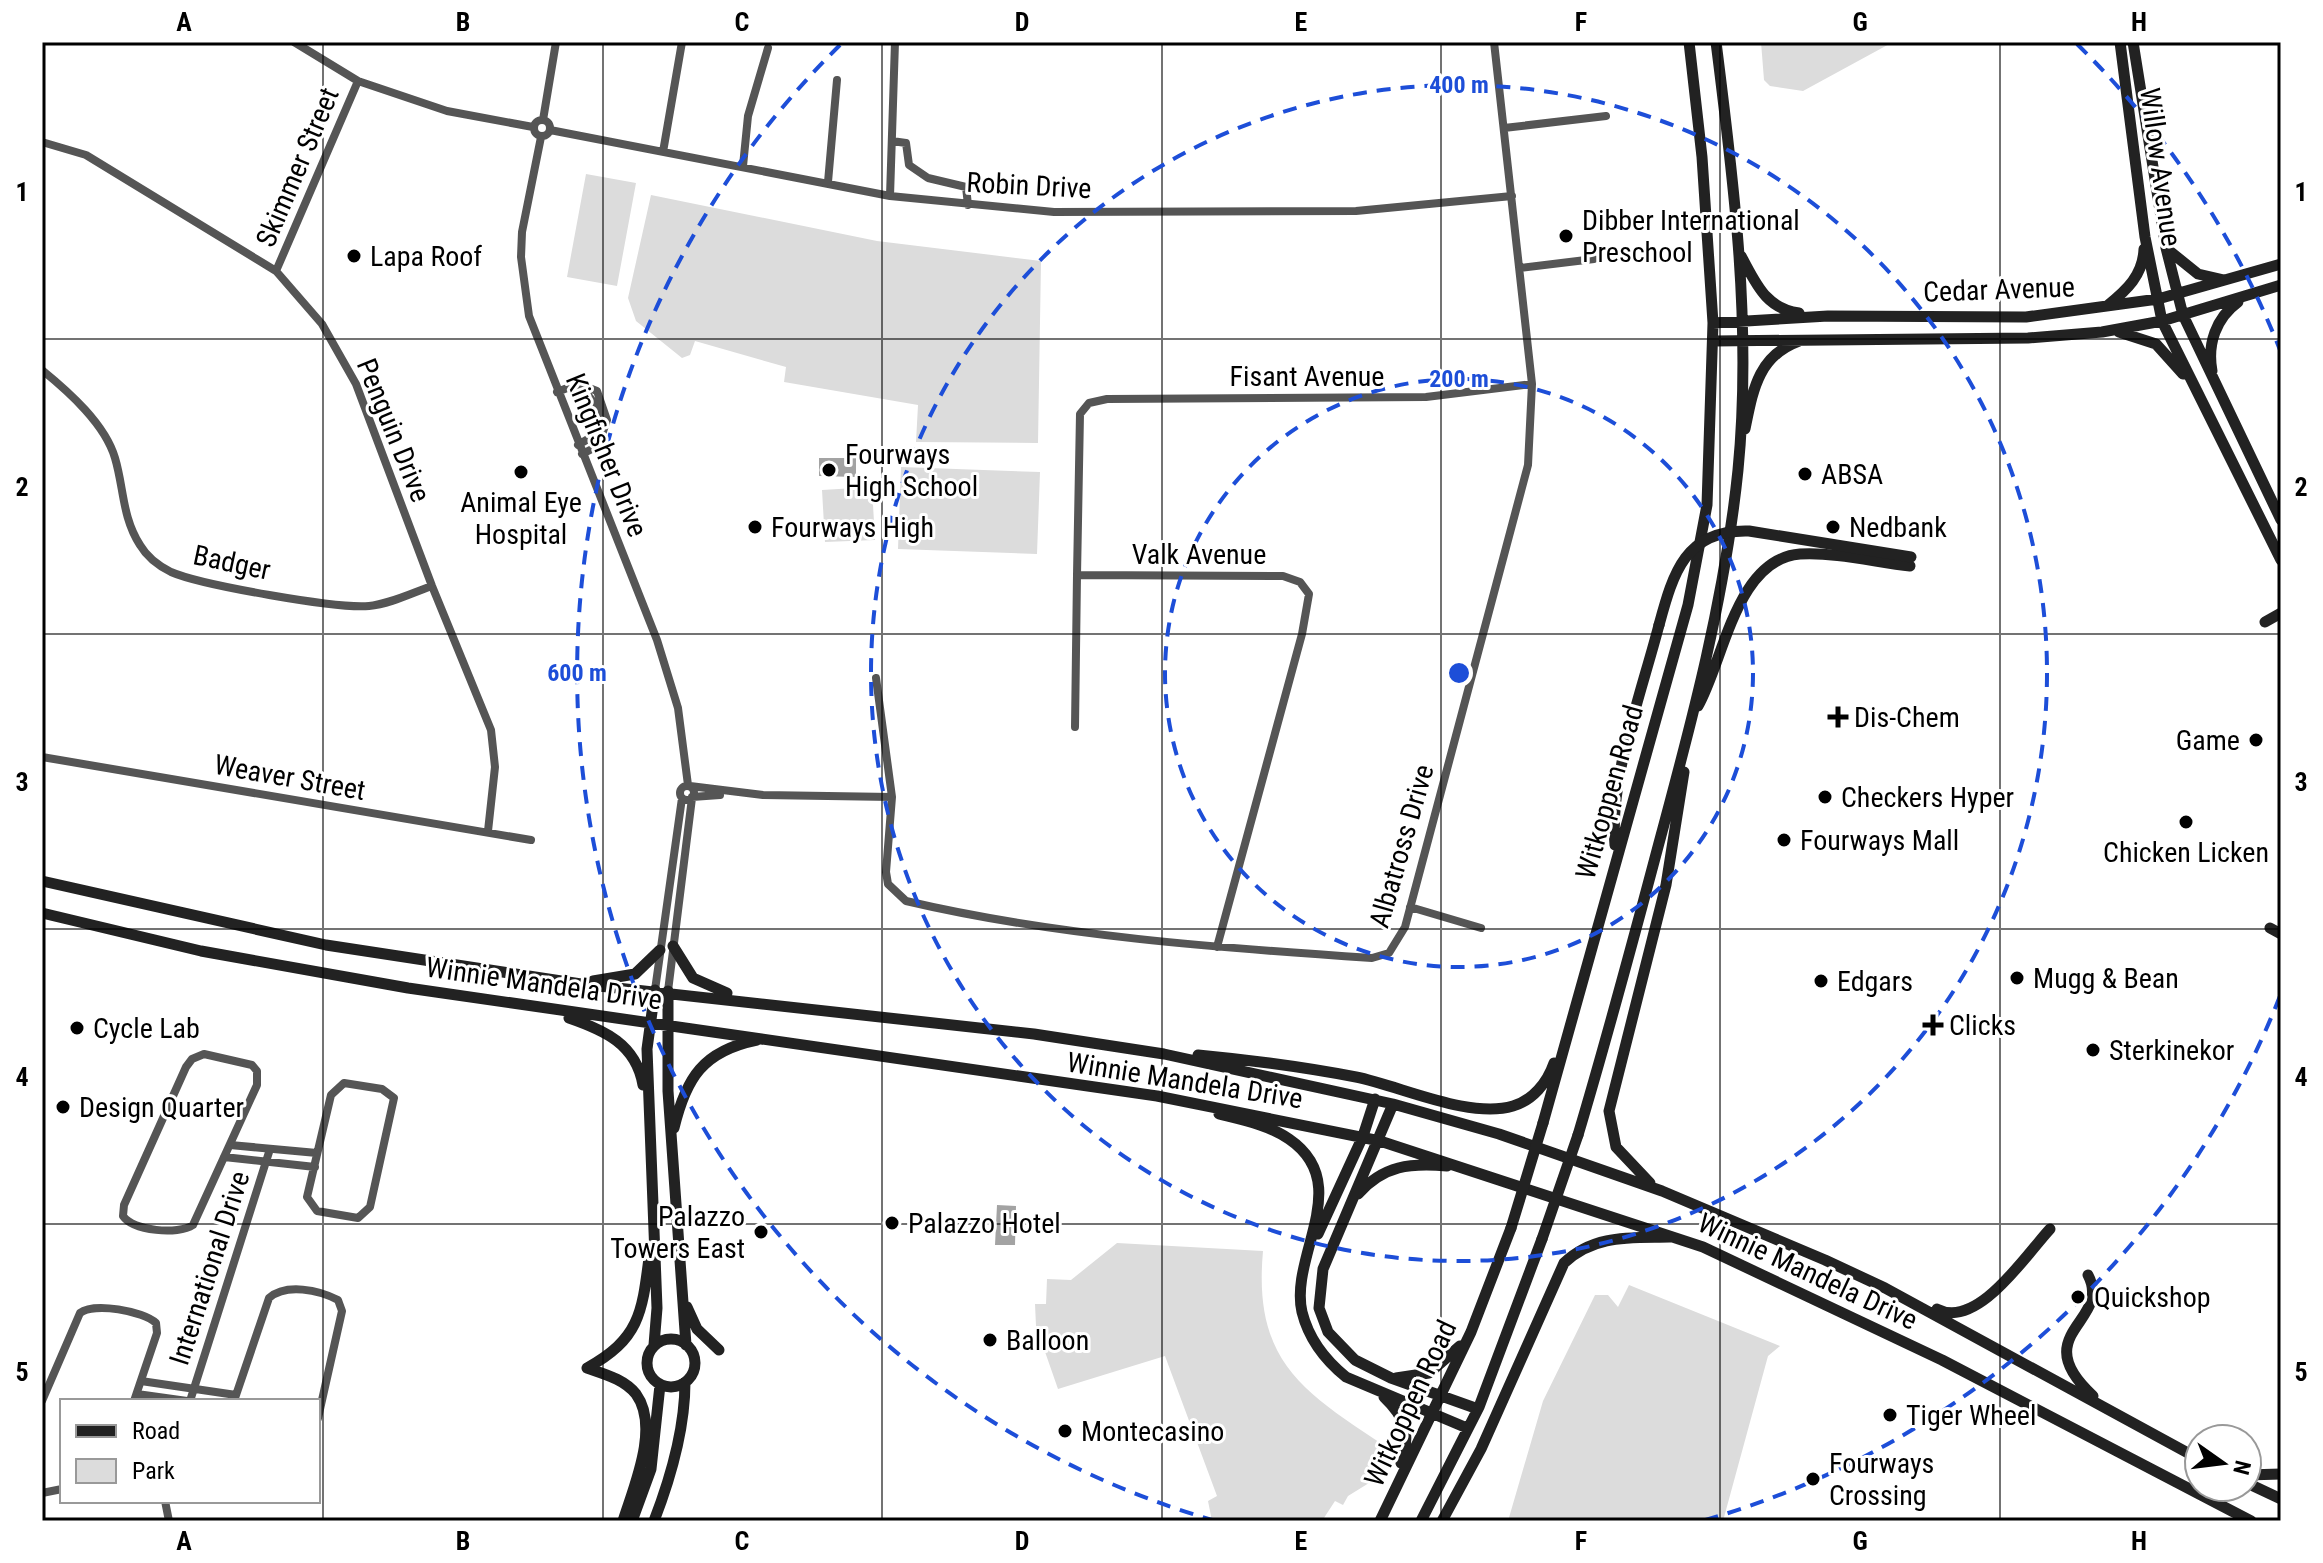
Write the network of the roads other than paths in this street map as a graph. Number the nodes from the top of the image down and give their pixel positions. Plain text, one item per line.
1 (294, 42) edge
2 (556, 42) edge
3 (682, 42) edge
4 (895, 42) edge
5 (1494, 42) edge
6 (1689, 42) edge
7 (1716, 42) edge
8 (2120, 42) edge
9 (2133, 42) edge
10 (768, 48) dead end
11 (837, 80) dead end
12 (358, 81) junction
13 (1606, 116) dead end
14 (543, 120) junction
15 (533, 127) junction
16 (1504, 128) junction
17 (550, 130) junction
18 (541, 137) junction
19 (892, 141) junction
20 (42, 142) edge
21 (663, 152) junction
22 (743, 166) junction
23 (828, 182) junction
24 (890, 196) junction
25 (1512, 196) junction
26 (968, 205) junction
27 (2145, 237) junction
28 (2166, 248) junction
29 (1739, 252) junction
30 (1594, 259) dead end
31 (2281, 264) edge
32 (1520, 268) junction
33 (276, 271) junction
34 (2228, 281) junction
35 (2281, 285) edge
36 (2177, 294) junction
37 (2253, 294) junction
38 (2158, 299) junction
39 (2104, 308) junction
40 (2183, 315) junction
41 (1828, 316) junction
42 (1743, 321) junction
43 (2162, 321) junction
44 (1713, 323) junction
45 (2102, 332) junction
46 (1807, 338) junction
47 (1743, 339) junction
48 (1714, 341) junction
49 (42, 370) edge
50 (2191, 383) junction
51 (1532, 384) junction
52 (2214, 385) junction
53 (557, 392) junction
54 (580, 449) junction
55 (1738, 468) junction
56 (2281, 520) edge
57 (2281, 560) edge
58 (1077, 575) junction
59 (432, 586) junction
60 (2281, 613) edge
61 (2265, 622) dead end
62 (876, 678) dead end
63 (1693, 716) junction
64 (1075, 727) dead end
65 (1685, 747) junction
66 (42, 757) edge
67 (689, 786) junction
68 (737, 794) junction
69 (892, 797) junction
70 (689, 798) junction
71 (488, 831) junction
72 (531, 840) dead end
73 (1616, 854) junction
74 (42, 881) edge
75 (669, 885) junction
76 (680, 887) junction
77 (1410, 907) junction
78 (42, 913) edge
79 (663, 921) junction
80 (676, 922) junction
81 (1481, 928) dead end
82 (673, 946) junction
83 (1217, 947) junction
84 (660, 950) junction
85 (581, 984) junction
86 (661, 990) junction
87 (750, 1001) junction
88 (535, 1009) junction
89 (1572, 1018) junction
90 (649, 1023) junction
91 (667, 1025) junction
92 (764, 1039) junction
93 (1164, 1054) junction
94 (1157, 1096) junction
95 (1375, 1099) junction
96 (1393, 1104) junction
97 (648, 1117) junction
98 (672, 1136) junction
99 (1363, 1136) junction
100 (1380, 1141) junction
101 (230, 1145) junction
102 (270, 1149) junction
103 (317, 1153) junction
104 (224, 1157) junction
105 (267, 1162) junction
106 (315, 1167) junction
107 (1467, 1167) junction
108 (1662, 1191) junction
109 (1349, 1203) junction
110 (653, 1229) junction
111 (2050, 1229) dead end
112 (1679, 1237) junction
113 (1310, 1253) junction
114 (2088, 1275) dead end
115 (681, 1283) junction
116 (1885, 1288) junction
117 (1471, 1332) junction
118 (654, 1345) junction
119 (686, 1345) junction
120 (719, 1350) dead end
121 (1391, 1378) junction
122 (141, 1381) junction
123 (685, 1382) junction
124 (660, 1385) junction
125 (194, 1389) junction
126 (1378, 1391) junction
127 (1439, 1395) junction
128 (136, 1398) edge
129 (235, 1398) edge
130 (190, 1399) edge
131 (42, 1401) edge
132 (320, 1409) edge
133 (1478, 1409) junction
134 (2109, 1410) junction
135 (1431, 1411) junction
136 (1467, 1428) junction
137 (2183, 1450) edge
138 (1389, 1506) junction
139 (623, 1521) edge
140 (632, 1521) edge
141 (654, 1521) edge
142 (1380, 1521) edge
143 (1421, 1521) edge
144 (1442, 1521) edge
145 (2251, 1521) edge

1 - 12 street
2 - 14 street
3 - 21 street
4 - 19 street
5 - 16 street, Albatross Drive
6 - 44 main road, Witkoppen Road
7 - 29 main road
8 - 27 main road, Willow Avenue
9 - 28 main road, Willow Avenue
10 - 22 street
11 - 23 street
12 - 15 street
12 - 33 street, Skimmer Street
13 - 16 street
14 - 15 street
14 - 17 street
15 - 18 street
16 - 25 street, Albatross Drive
17 - 18 street
17 - 21 street, Robin Drive
18 - 53 street, Kingfisher Drive
19 - 24 street
19 - 26 street
20 - 33 street, Penguin Drive
21 - 22 street, Robin Drive
22 - 23 street, Robin Drive
23 - 24 street, Robin Drive
24 - 26 street, Robin Drive
25 - 26 street, Robin Drive
25 - 32 street, Albatross Drive
27 - 38 main road, Willow Avenue
27 - 39 main road
28 - 34 main road
28 - 36 main road, Willow Avenue
29 - 41 main road
29 - 42 main road
30 - 32 street
31 - 34 main road, Cedar Avenue
32 - 51 street, Albatross Drive
33 - 59 street, Penguin Drive
34 - 36 main road, Cedar Avenue
35 - 37 main road, Cedar Avenue
36 - 38 main road, Cedar Avenue
36 - 40 main road, Willow Avenue
37 - 40 main road, Cedar Avenue
37 - 52 main road
38 - 39 main road, Cedar Avenue
38 - 43 main road, Willow Avenue
39 - 41 main road, Cedar Avenue
40 - 43 main road, Cedar Avenue
40 - 52 main road, Willow Avenue
41 - 42 main road, Cedar Avenue
42 - 44 main road, Cedar Avenue
42 - 47 main road
43 - 45 main road, Cedar Avenue
43 - 50 main road, Willow Avenue
44 - 48 main road, Witkoppen Road
45 - 46 main road, Cedar Avenue
45 - 50 main road
46 - 47 main road, Cedar Avenue
46 - 55 main road
47 - 48 main road, Cedar Avenue
47 - 55 main road
48 - 73 main road, Witkoppen Road
49 - 59 street, Badger
50 - 57 main road
51 - 58 street, Fisant Avenue
51 - 77 street, Albatross Drive
52 - 56 main road, Willow Avenue
53 - 54 street, Kingfisher Drive
53 - 54 street
54 - 67 street, Kingfisher Drive
55 - 63 main road
58 - 64 street
58 - 83 street, Valk Avenue
59 - 71 street, Penguin Drive
60 - 61 main road
62 - 69 street, Albatross Drive
63 - 65 main road
63 - 73 main road, bridge
65 - 108 main road
65 - 133 main road, bridge
66 - 71 street, Weaver Street
67 - 68 street
67 - 70 street
68 - 69 street
68 - 70 street
69 - 83 street, Albatross Drive
70 - 75 street
70 - 76 street
71 - 72 street, Weaver Street
73 - 89 main road, Witkoppen Road
74 - 85 main road, Winnie Mandela Drive
75 - 76 street
75 - 79 street
76 - 80 street
77 - 81 street
77 - 83 street, Albatross Drive
78 - 88 main road, Winnie Mandela Drive
79 - 80 street
79 - 84 street
80 - 82 street
82 - 86 street
82 - 87 main road
84 - 85 main road
84 - 86 street
85 - 86 main road, Winnie Mandela Drive
86 - 87 main road, Winnie Mandela Drive
86 - 90 main road
86 - 91 main road
87 - 93 main road, Winnie Mandela Drive
88 - 90 main road, Winnie Mandela Drive
88 - 97 main road
89 - 93 main road
89 - 117 main road, Witkoppen Road, bridge
90 - 91 main road, Winnie Mandela Drive
90 - 97 main road
91 - 92 main road, Winnie Mandela Drive
91 - 98 main road
92 - 94 main road, Winnie Mandela Drive
92 - 98 main road
93 - 95 main road, Winnie Mandela Drive
94 - 99 main road, Winnie Mandela Drive
94 - 113 main road
95 - 96 main road, Winnie Mandela Drive
95 - 99 main road
96 - 100 main road
96 - 108 main road, Winnie Mandela Drive
97 - 110 main road
98 - 115 main road
99 - 100 main road, Winnie Mandela Drive
99 - 113 main road
100 - 107 main road, Winnie Mandela Drive
100 - 109 main road
101 - 102 street
101 - 104 street
101 - 104 street
102 - 103 street
102 - 105 street, International Drive
103 - 106 street
103 - 106 street
104 - 105 street
105 - 106 street
105 - 125 street, International Drive
107 - 109 main road
107 - 112 main road, Winnie Mandela Drive
108 - 116 main road, Winnie Mandela Drive
109 - 121 main road
110 - 118 main road
110 - 139 main road
111 - 116 main road
112 - 144 main road
112 - 145 main road, Winnie Mandela Drive
113 - 126 main road
114 - 134 main road
115 - 119 main road
115 - 120 main road
116 - 134 main road, Winnie Mandela Drive
117 - 121 main road
117 - 127 main road, Witkoppen Road
118 - 119 main road
118 - 124 main road
119 - 123 main road
121 - 127 main road
122 - 125 street
122 - 128 street
122 - 131 street
123 - 124 main road
123 - 141 main road
124 - 140 main road
125 - 129 street
125 - 130 street, International Drive
126 - 135 main road
126 - 138 main road
127 - 133 main road
127 - 135 main road, Witkoppen Road
129 - 132 street
133 - 136 main road
134 - 137 main road, Winnie Mandela Drive
135 - 136 main road
135 - 138 main road, Witkoppen Road
136 - 143 main road
138 - 142 main road, Witkoppen Road

